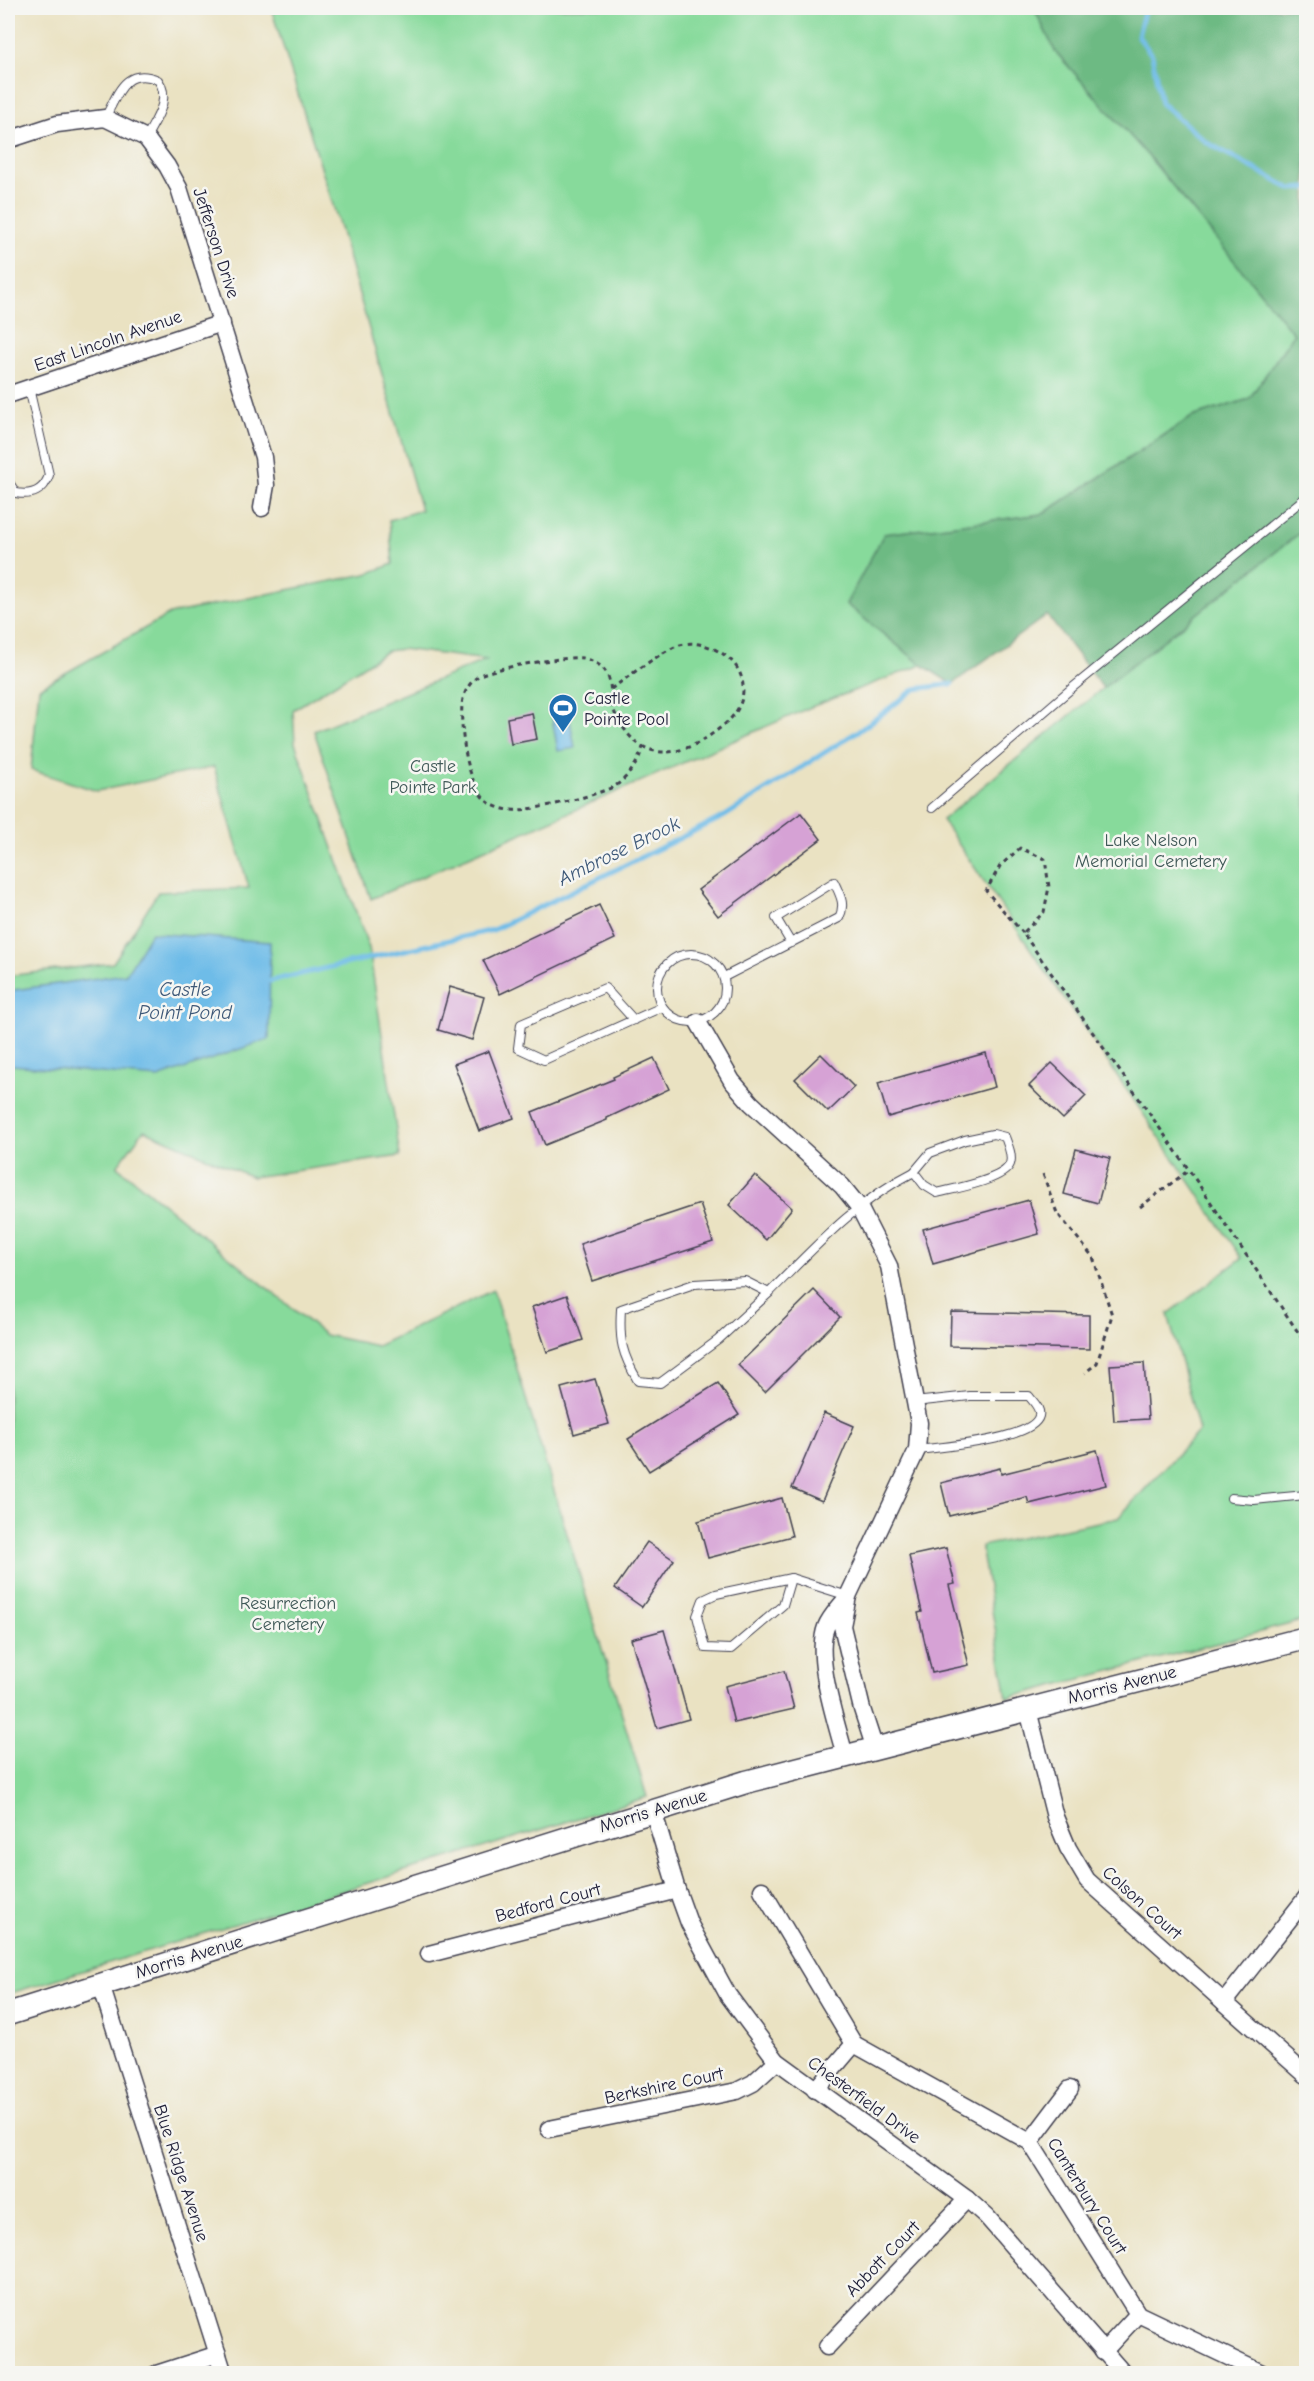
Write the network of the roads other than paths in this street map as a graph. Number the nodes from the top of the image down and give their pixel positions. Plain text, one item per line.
1 (105, 118) junction
2 (146, 138) junction
3 (8, 140) edge
4 (222, 323) junction
5 (29, 388) junction
6 (8, 395) edge
7 (8, 481) edge
8 (1306, 497) edge
9 (262, 508) dead end
10 (932, 808) dead end
11 (791, 943) junction
12 (724, 977) junction
13 (662, 1007) junction
14 (634, 1020) junction
15 (698, 1022) junction
16 (914, 1172) junction
17 (859, 1207) junction
18 (769, 1293) junction
19 (914, 1402) junction
20 (917, 1450) junction
21 (1306, 1495) edge
22 (1231, 1498) dead end
23 (791, 1578) junction
24 (848, 1596) junction
25 (1306, 1638) edge
26 (1028, 1710) junction
27 (875, 1749) junction
28 (845, 1756) junction
29 (653, 1810) junction
30 (677, 1890) junction
31 (762, 1890) dead end
32 (1306, 1898) edge
33 (429, 1954) dead end
34 (101, 1985) junction
35 (1224, 2002) junction
36 (8, 2014) edge
37 (854, 2044) junction
38 (777, 2061) junction
39 (1306, 2075) edge
40 (1070, 2089) dead end
41 (815, 2090) junction
42 (549, 2129) dead end
43 (1030, 2142) junction
44 (967, 2199) junction
45 (1138, 2314) junction
46 (826, 2347) dead end
47 (1103, 2352) junction
48 (218, 2354) junction
49 (156, 2373) edge
50 (224, 2373) edge
51 (1124, 2373) edge
52 (1264, 2373) edge

1 - 2 street, Jefferson Drive
1 - 2 lane
1 - 3 street
2 - 4 street, Jefferson Drive
4 - 5 street, East Lincoln Avenue
4 - 9 street, Jefferson Drive
5 - 6 street, East Lincoln Avenue
5 - 7 lane
8 - 10 lane
11 - 11 lane
11 - 12 lane
12 - 13 lane
12 - 15 lane
13 - 14 lane
13 - 15 lane
14 - 14 lane
15 - 17 street
16 - 16 lane
16 - 17 lane
17 - 18 lane
17 - 19 street
18 - 18 lane
19 - 20 street
19 - 20 lane
20 - 24 street
21 - 22 lane
23 - 23 lane
23 - 24 lane
24 - 27 street
24 - 28 street
25 - 26 street, Morris Avenue
26 - 27 street, Morris Avenue
26 - 35 street, Colson Court
27 - 28 street, Morris Avenue
28 - 29 street, Morris Avenue
29 - 30 street, Chesterfield Drive
29 - 34 street, Morris Avenue
30 - 33 street, Bedford Court
30 - 38 street, Chesterfield Drive
31 - 37 street
32 - 35 street
34 - 36 street, Morris Avenue
34 - 48 street, Blue Ridge Avenue
35 - 39 street, Colson Court
37 - 41 street
37 - 43 street, Canterbury Court
38 - 41 street, Chesterfield Drive
38 - 42 street, Berkshire Court
40 - 43 street
41 - 44 street, Chesterfield Drive
43 - 45 street, Canterbury Court
44 - 46 street, Abbott Court
44 - 47 street, Chesterfield Drive
45 - 47 street
45 - 52 street
47 - 51 street, Chesterfield Drive
48 - 49 street
48 - 50 street, Blue Ridge Avenue

